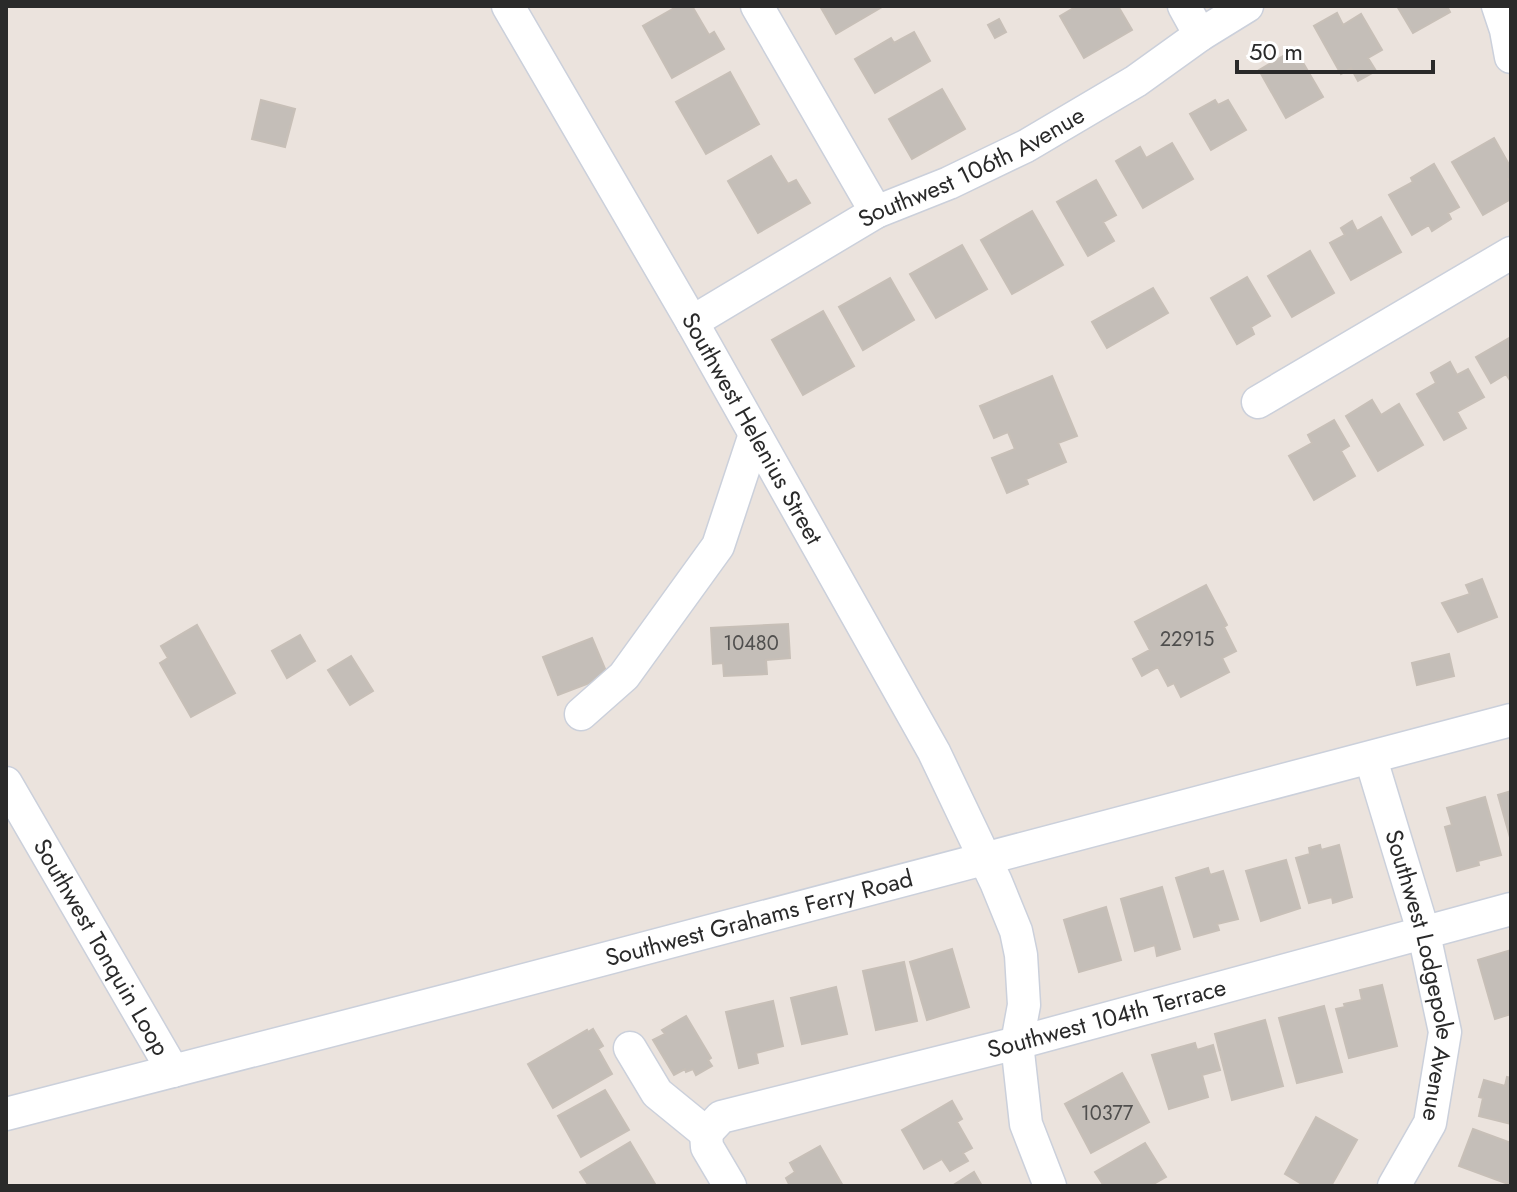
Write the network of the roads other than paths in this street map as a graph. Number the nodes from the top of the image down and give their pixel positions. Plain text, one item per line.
1 (508, 6) edge
2 (757, 6) edge
3 (1184, 6) edge
4 (1247, 6) edge
5 (1498, 6) edge
6 (1200, 35) junction
7 (1511, 57) edge
8 (876, 212) junction
9 (1511, 253) edge
10 (692, 322) junction
11 (1258, 402) dead end
12 (755, 434) junction
13 (581, 714) dead end
14 (1511, 720) edge
15 (1371, 759) junction
16 (6, 783) edge
17 (984, 859) junction
18 (1511, 909) edge
19 (1424, 934) junction
20 (1017, 1043) junction
21 (630, 1048) dead end
22 (173, 1071) junction
23 (6, 1114) edge
24 (706, 1133) junction
25 (730, 1186) edge
26 (1050, 1186) edge
27 (1394, 1186) edge

1 - 10 street, Southwest Helenius Street
2 - 8 street
3 - 6 street
4 - 6 street, Southwest 106th Avenue
5 - 7 street
6 - 8 street, Southwest 106th Avenue
8 - 10 street, Southwest 106th Avenue
9 - 11 street
10 - 12 street, Southwest Helenius Street
12 - 13 street
12 - 17 street, Southwest Helenius Street
14 - 15 street, Southwest Grahams Ferry Road
15 - 17 street, Southwest Grahams Ferry Road
15 - 19 street, Southwest Lodgepole Avenue
16 - 22 street, Southwest Tonquin Loop
17 - 20 street, Southwest Helenius Street
17 - 22 street, Southwest Grahams Ferry Road
18 - 19 street, Southwest 104th Terrace
19 - 20 street, Southwest 104th Terrace
19 - 27 street, Southwest Lodgepole Avenue
20 - 24 street, Southwest 104th Terrace
20 - 26 street, Southwest Helenius Street
21 - 24 street
22 - 23 street, Southwest Grahams Ferry Road
24 - 25 street

